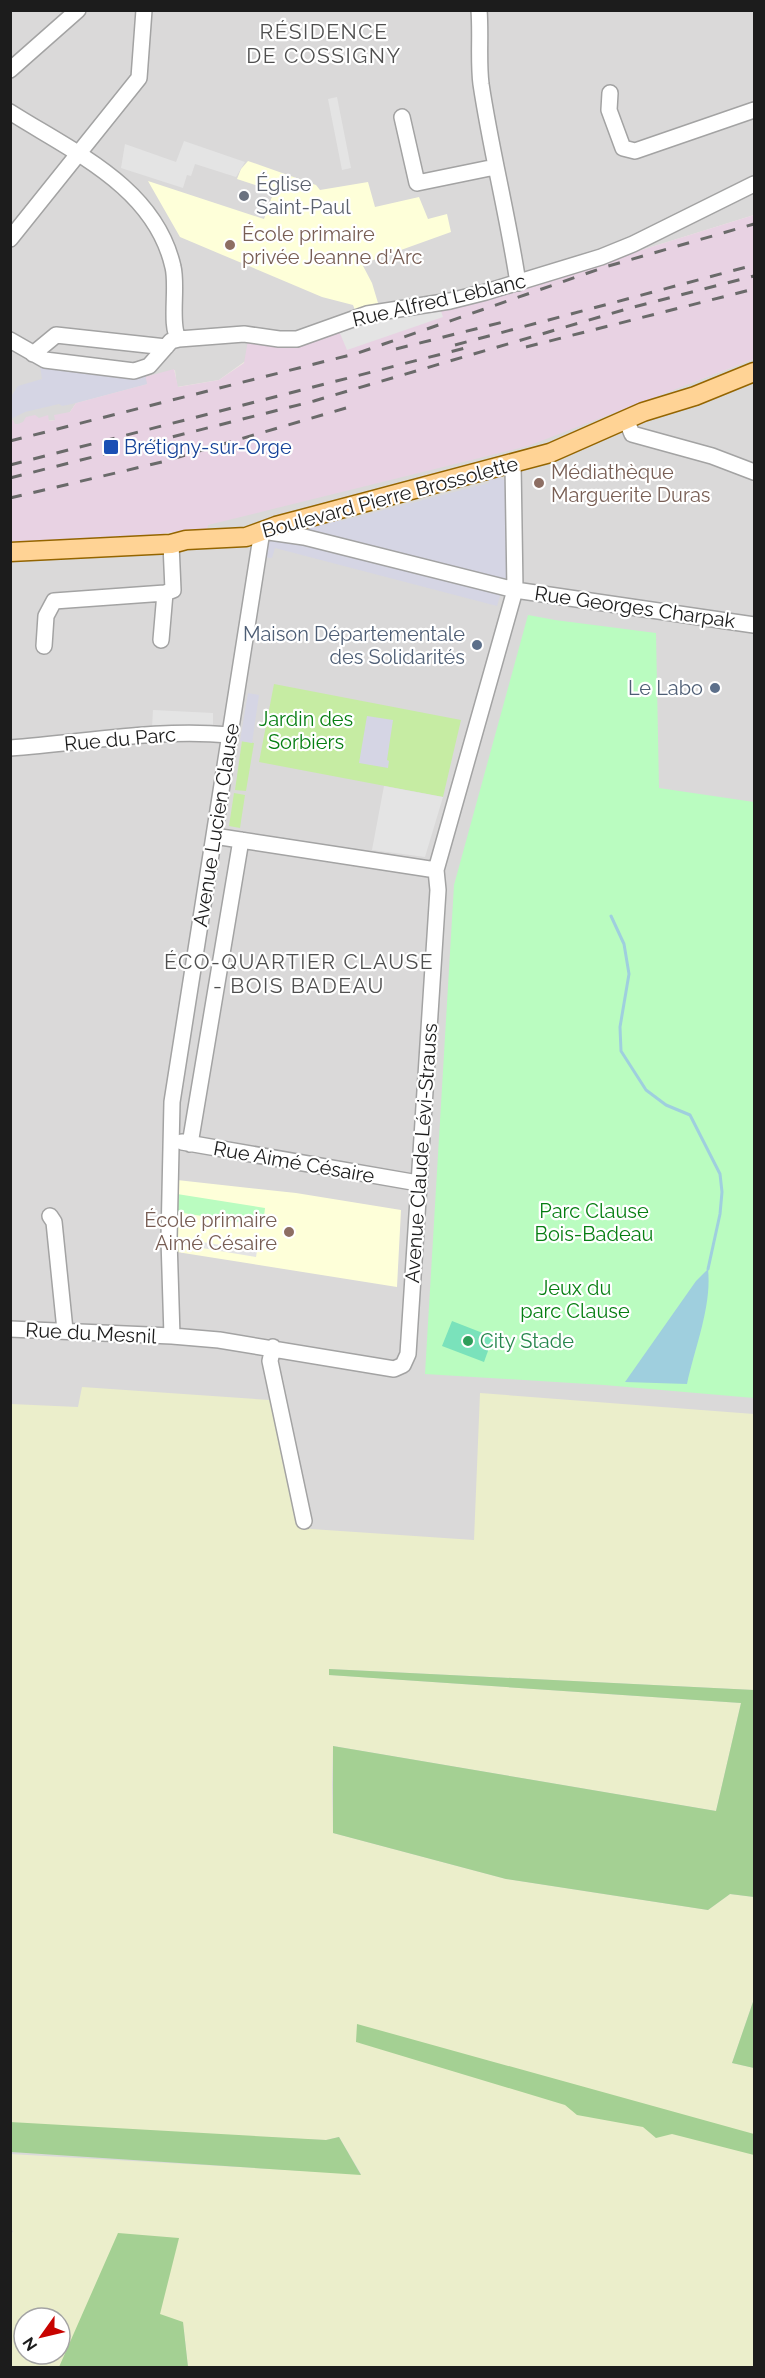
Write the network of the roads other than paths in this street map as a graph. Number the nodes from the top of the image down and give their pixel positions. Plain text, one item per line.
1 (78, 10) edge
2 (144, 10) edge
3 (479, 10) edge
4 (10, 70) edge
5 (610, 93) dead end
6 (754, 110) edge
7 (10, 112) edge
8 (402, 117) dead end
9 (79, 155) junction
10 (495, 166) junction
11 (754, 183) edge
12 (10, 239) edge
13 (518, 284) junction
14 (10, 340) edge
15 (173, 343) junction
16 (33, 354) junction
17 (754, 372) edge
18 (626, 419) junction
19 (513, 464) junction
20 (754, 472) edge
21 (262, 531) junction
22 (171, 544) junction
23 (10, 552) edge
24 (515, 590) junction
25 (165, 593) junction
26 (754, 625) edge
27 (161, 640) dead end
28 (44, 646) dead end
29 (230, 735) junction
30 (10, 748) edge
31 (214, 836) junction
32 (241, 840) junction
33 (436, 870) junction
34 (170, 1140) junction
35 (190, 1144) junction
36 (418, 1184) junction
37 (50, 1216) dead end
38 (10, 1329) edge
39 (65, 1330) junction
40 (172, 1336) junction
41 (273, 1347) junction
42 (403, 1365) joint
43 (304, 1521) dead end

1 - 4 street
2 - 9 street
3 - 10 street
5 - 6 street
7 - 9 street
8 - 10 street
9 - 12 street
9 - 15 street
10 - 13 street
11 - 13 street, Rue Alfred Leblanc
13 - 15 street, Rue Alfred Leblanc
14 - 16 street
15 - 16 street, Rue Alfred Leblanc
15 - 16 street
17 - 18 main road, Boulevard Pierre Brossolette
18 - 19 main road, Boulevard Pierre Brossolette
18 - 20 street
19 - 21 main road, Boulevard Pierre Brossolette
19 - 24 street, Avenue Claude Lévi-Strauss
21 - 22 main road, Boulevard Pierre Brossolette
21 - 24 street, Rue Georges Charpak
21 - 29 street, Avenue Lucien Clause
22 - 23 main road, Boulevard Pierre Brossolette
22 - 25 street
24 - 26 street, Rue Georges Charpak
24 - 33 street, Avenue Claude Lévi-Strauss
25 - 27 street
25 - 28 street
29 - 30 street, Rue du Parc
29 - 31 street, Avenue Lucien Clause
31 - 32 street
31 - 34 street, Avenue Lucien Clause
32 - 33 street
32 - 35 street
33 - 36 street, Avenue Claude Lévi-Strauss
34 - 35 street, Rue Aimé Césaire
34 - 40 street, Avenue Lucien Clause
35 - 36 street, Rue Aimé Césaire
36 - 42 street, Avenue Claude Lévi-Strauss
37 - 39 street
38 - 39 street, Rue du Mesnil
39 - 40 street, Rue du Mesnil
40 - 41 street, Rue du Mesnil
41 - 42 street, Rue du Mesnil
41 - 43 street

